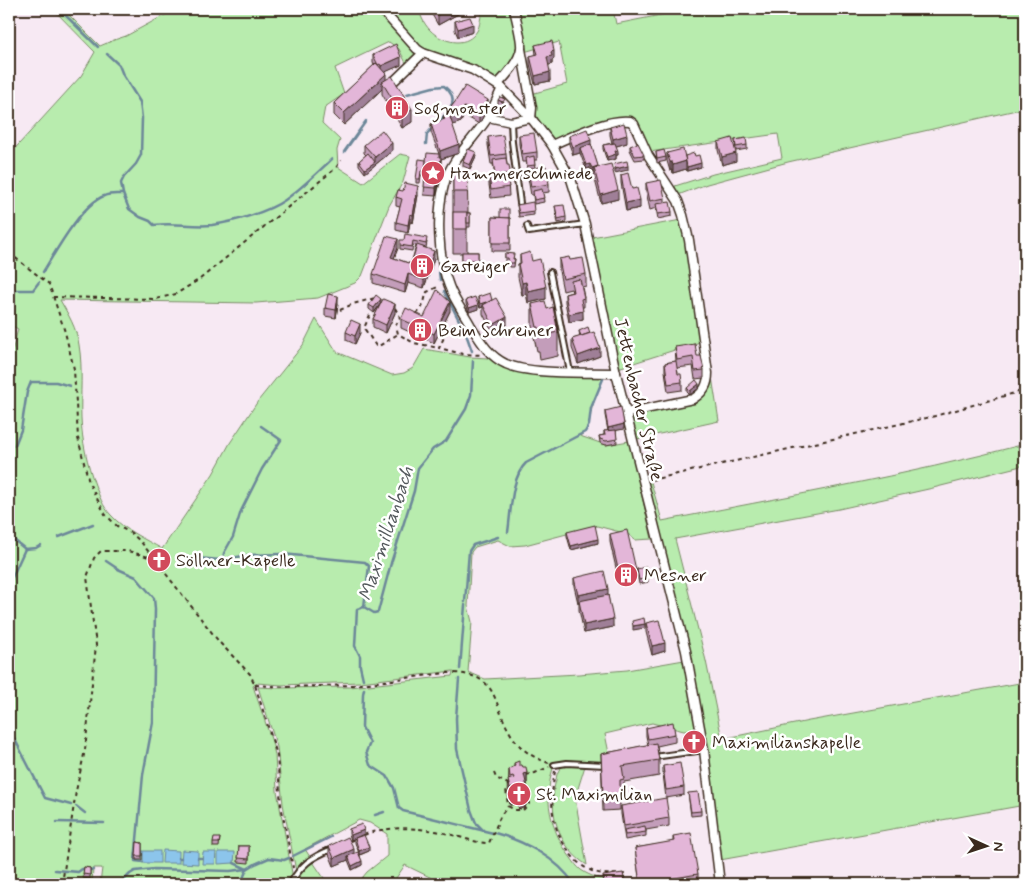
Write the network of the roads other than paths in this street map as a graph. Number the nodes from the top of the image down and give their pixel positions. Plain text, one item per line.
1 (381, 9) edge
2 (514, 9) edge
3 (521, 49) junction
4 (423, 53) junction
5 (391, 84) edge
6 (499, 86) junction
7 (488, 117) junction
8 (531, 118) junction
9 (511, 122) junction
10 (552, 145) junction
11 (520, 203) edge
12 (585, 224) junction
13 (527, 226) dead end
14 (550, 272) dead end
15 (570, 372) junction
16 (616, 373) junction
17 (626, 413) junction
18 (704, 750) junction
19 (649, 758) edge
20 (556, 764) road end
21 (611, 764) edge
22 (350, 841) edge
23 (290, 884) edge
24 (720, 884) edge

1 - 4 street, Jettenbacher Straße
2 - 3 street
3 - 6 street
3 - 8 street
4 - 5 street
4 - 6 street, Jettenbacher Straße
6 - 7 street
6 - 8 street, Jettenbacher Straße
7 - 9 street
7 - 15 street
8 - 9 street
8 - 10 street, Jettenbacher Straße
9 - 11 lane
10 - 12 street, Jettenbacher Straße
10 - 17 street
12 - 13 lane
12 - 16 street, Jettenbacher Straße
14 - 15 lane
15 - 16 street
16 - 17 street, Jettenbacher Straße
17 - 18 street, Jettenbacher Straße
18 - 19 lane
18 - 24 street, Jettenbacher Straße
20 - 21 lane
22 - 23 lane

